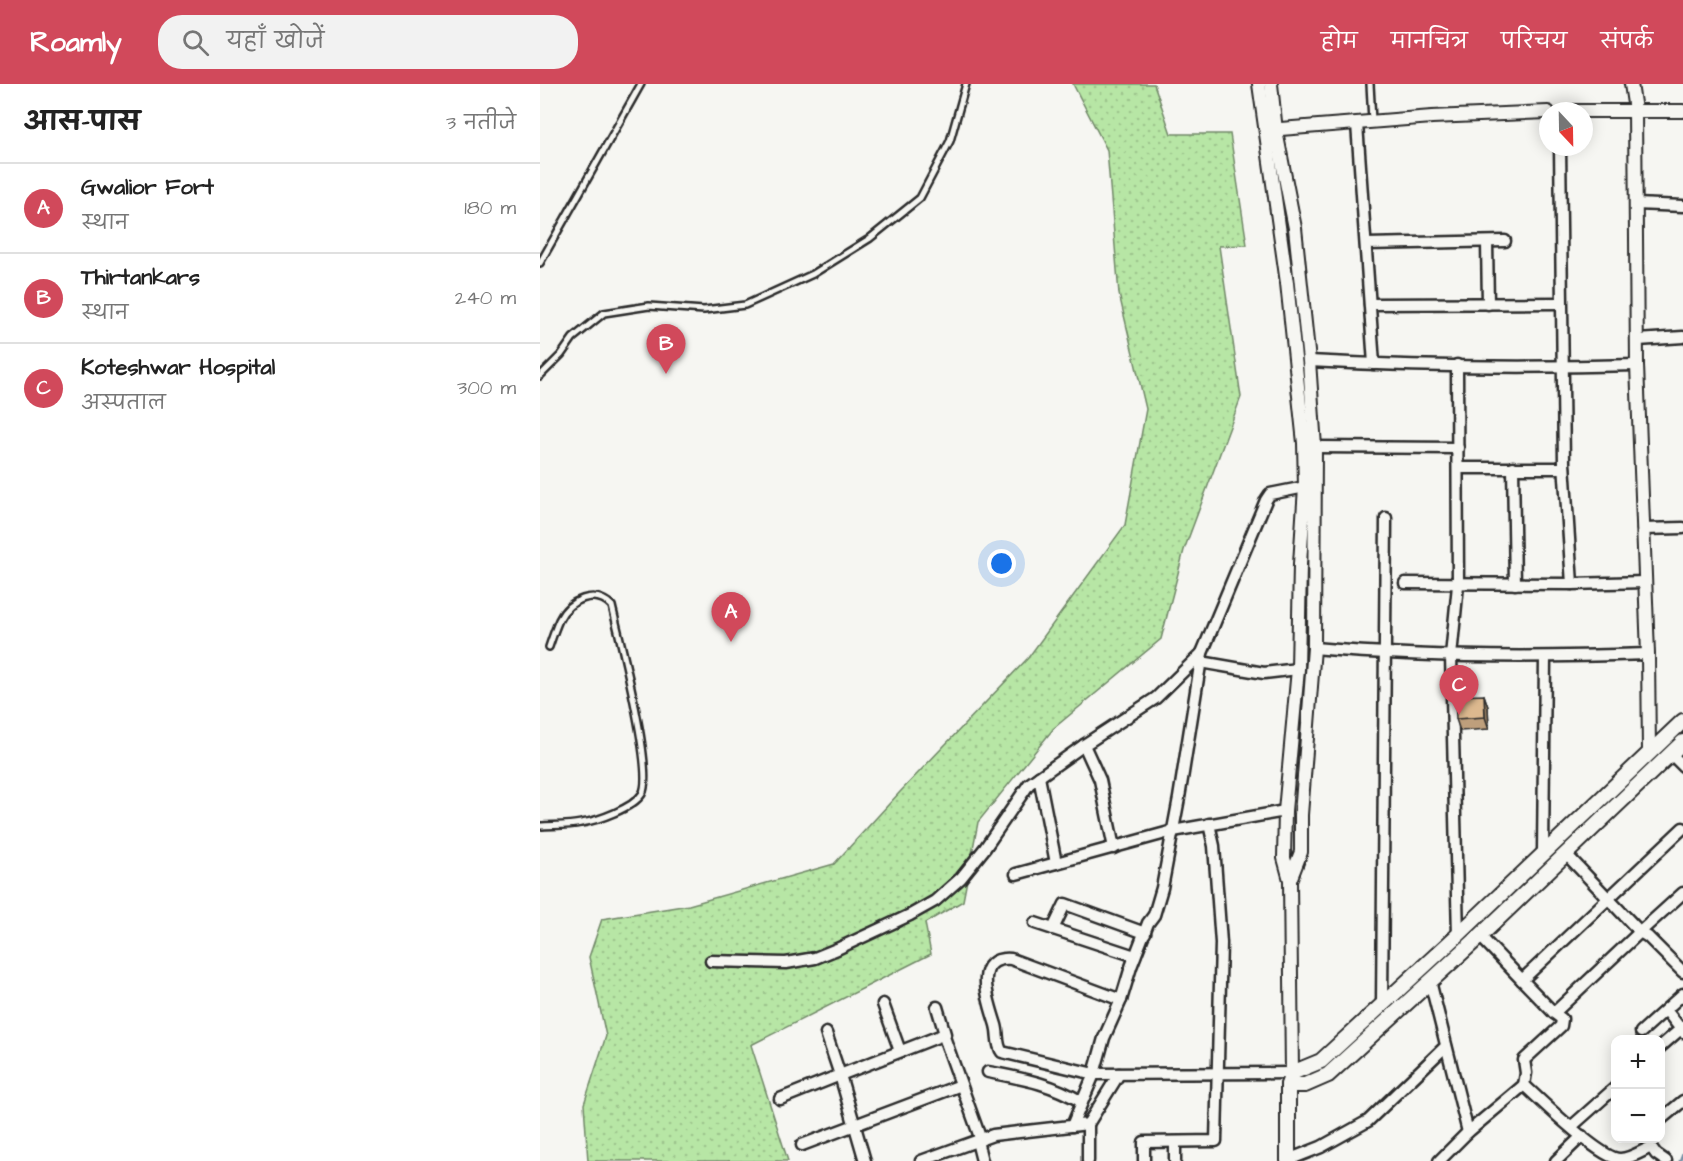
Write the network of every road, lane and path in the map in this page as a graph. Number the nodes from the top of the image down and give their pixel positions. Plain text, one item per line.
1 (641, 84) edge
2 (966, 84) edge
3 (1259, 84) edge
4 (1271, 84) edge
5 (1370, 84) edge
6 (1631, 84) edge
7 (1635, 110) junction
8 (1593, 111) edge
9 (1683, 111) edge
10 (1539, 112) edge
11 (1372, 122) junction
12 (1357, 124) junction
13 (1270, 130) junction
14 (1560, 156) edge
15 (1636, 204) junction
16 (1683, 206) edge
17 (1487, 242) junction
18 (1505, 242) dead end
19 (1366, 244) junction
20 (540, 262) edge
21 (1562, 303) junction
22 (1371, 304) junction
23 (1488, 304) junction
24 (1683, 337) edge
25 (1638, 340) junction
26 (1309, 361) junction
27 (1374, 364) junction
28 (1457, 365) junction
29 (1638, 365) junction
30 (1562, 367) junction
31 (540, 376) edge
32 (1315, 447) junction
33 (1458, 448) junction
34 (1513, 467) junction
35 (1458, 468) junction
36 (1564, 468) junction
37 (1305, 487) junction
38 (1386, 519) dead end
39 (1683, 528) edge
40 (1643, 529) junction
41 (1644, 582) junction
42 (1405, 584) dead end
43 (1515, 584) junction
44 (1572, 584) junction
45 (1458, 585) junction
46 (549, 647) dead end
47 (1314, 648) junction
48 (1384, 654) junction
49 (1648, 654) junction
50 (1451, 657) junction
51 (1545, 657) junction
52 (1201, 658) junction
53 (1298, 669) junction
54 (1683, 721) edge
55 (1683, 742) edge
56 (1084, 745) junction
57 (1649, 752) junction
58 (1671, 753) junction
59 (1683, 766) edge
60 (1039, 777) junction
61 (1285, 811) junction
62 (1209, 824) junction
63 (540, 826) edge
64 (1683, 828) edge
65 (1173, 831) junction
66 (1114, 848) junction
67 (1543, 853) junction
68 (1566, 854) junction
69 (1056, 863) junction
70 (1016, 874) dead end
71 (1290, 880) junction
72 (1683, 893) edge
73 (1607, 898) junction
74 (1035, 923) dead end
75 (1053, 929) junction
76 (1640, 932) junction
77 (1145, 933) junction
78 (1458, 934) junction
79 (1480, 936) junction
80 (1135, 956) junction
81 (711, 962) dead end
82 (1683, 972) edge
83 (1522, 980) junction
84 (1430, 981) junction
85 (1683, 994) edge
86 (1121, 1000) junction
87 (882, 1004) dead end
88 (1382, 1004) junction
89 (936, 1007) dead end
90 (1666, 1010) junction
91 (1554, 1013) junction
92 (1682, 1029) edge
93 (1641, 1032) dead end
94 (826, 1033) dead end
95 (943, 1034) junction
96 (1665, 1043) edge
97 (1446, 1046) junction
98 (900, 1051) junction
99 (988, 1072) dead end
100 (1094, 1074) junction
101 (1119, 1074) junction
102 (840, 1075) junction
103 (1218, 1075) junction
104 (1290, 1079) junction
105 (961, 1085) junction
106 (1524, 1086) junction
107 (1614, 1089) edge
108 (780, 1099) dead end
109 (1683, 1101) edge
110 (1082, 1102) junction
111 (1665, 1116) edge
112 (854, 1124) junction
113 (1088, 1124) junction
114 (1072, 1126) junction
115 (1571, 1127) junction
116 (1468, 1132) junction
117 (1582, 1136) junction
118 (979, 1140) junction
119 (1175, 1142) junction
120 (1651, 1143) edge
121 (802, 1145) dead end
122 (1288, 1160) edge
123 (866, 1161) edge
124 (921, 1161) edge
125 (982, 1161) edge
126 (1088, 1161) edge
127 (1144, 1161) edge
128 (1175, 1161) edge
129 (1439, 1161) edge
130 (1556, 1161) edge
131 (1666, 1161) edge

1 - 20 lane
2 - 31 lane
3 - 13 street
4 - 13 street
5 - 11 lane
6 - 7 street
7 - 8 street
7 - 9 street
7 - 15 street
10 - 11 street
11 - 12 street
12 - 13 street
12 - 19 street
13 - 26 street
13 - 37 street
14 - 21 street
15 - 16 street
15 - 25 street
17 - 18 street
17 - 19 street
17 - 23 street
19 - 22 street
21 - 23 street
21 - 30 street
22 - 23 street
22 - 27 street
24 - 25 street
25 - 29 street
26 - 27 street
26 - 32 street
27 - 28 street
28 - 30 street
28 - 33 street
29 - 30 street
29 - 40 street
30 - 36 street
32 - 33 street
32 - 47 street
33 - 35 street
34 - 35 street
34 - 36 street
34 - 43 street
35 - 45 street
36 - 44 street
37 - 52 street
37 - 53 street
38 - 48 street
39 - 40 street
40 - 41 street
41 - 44 street
41 - 49 street
42 - 45 street
43 - 44 street
43 - 45 street
45 - 50 street
46 - 63 lane
47 - 48 street
47 - 71 street
48 - 50 street
48 - 88 street
49 - 51 street
49 - 57 street
50 - 51 street
50 - 78 street
51 - 67 street
52 - 53 street
52 - 56 street
52 - 65 street
53 - 61 street
54 - 57 main road
55 - 58 main road
56 - 60 street
56 - 66 street
57 - 67 main road
58 - 59 street
58 - 68 main road
60 - 69 street
60 - 81 street
61 - 62 street
61 - 71 street
62 - 65 street
62 - 103 street
64 - 73 street
65 - 66 street
65 - 77 street
66 - 69 street
67 - 78 main road
68 - 73 street
68 - 79 main road
69 - 70 street
71 - 104 street
72 - 76 street
73 - 76 street
73 - 83 street
74 - 75 street
75 - 77 street
75 - 80 street
76 - 82 street
76 - 91 street
77 - 80 street
78 - 88 main road
79 - 83 street
79 - 84 main road
80 - 86 street
83 - 91 street
84 - 97 street
84 - 104 main road
85 - 90 street
86 - 100 street
86 - 100 street
87 - 98 street
88 - 104 main road
89 - 95 street
90 - 92 street
90 - 93 street
91 - 106 street
92 - 96 street
94 - 102 street
95 - 98 street
95 - 105 street
97 - 116 street
97 - 122 street
98 - 102 street
99 - 110 street
100 - 101 street
100 - 110 street
101 - 103 street
101 - 113 street
102 - 108 street
102 - 112 street
103 - 104 street
103 - 119 street
104 - 122 main road
105 - 112 street
105 - 118 street
106 - 115 street
106 - 116 street
107 - 115 street
109 - 111 street
110 - 114 street
112 - 121 street
112 - 123 street
113 - 114 street
113 - 126 street
114 - 118 street
115 - 117 street
116 - 129 street
117 - 120 street
117 - 130 street
118 - 124 street
118 - 125 street
119 - 127 street
119 - 128 street
120 - 131 street

